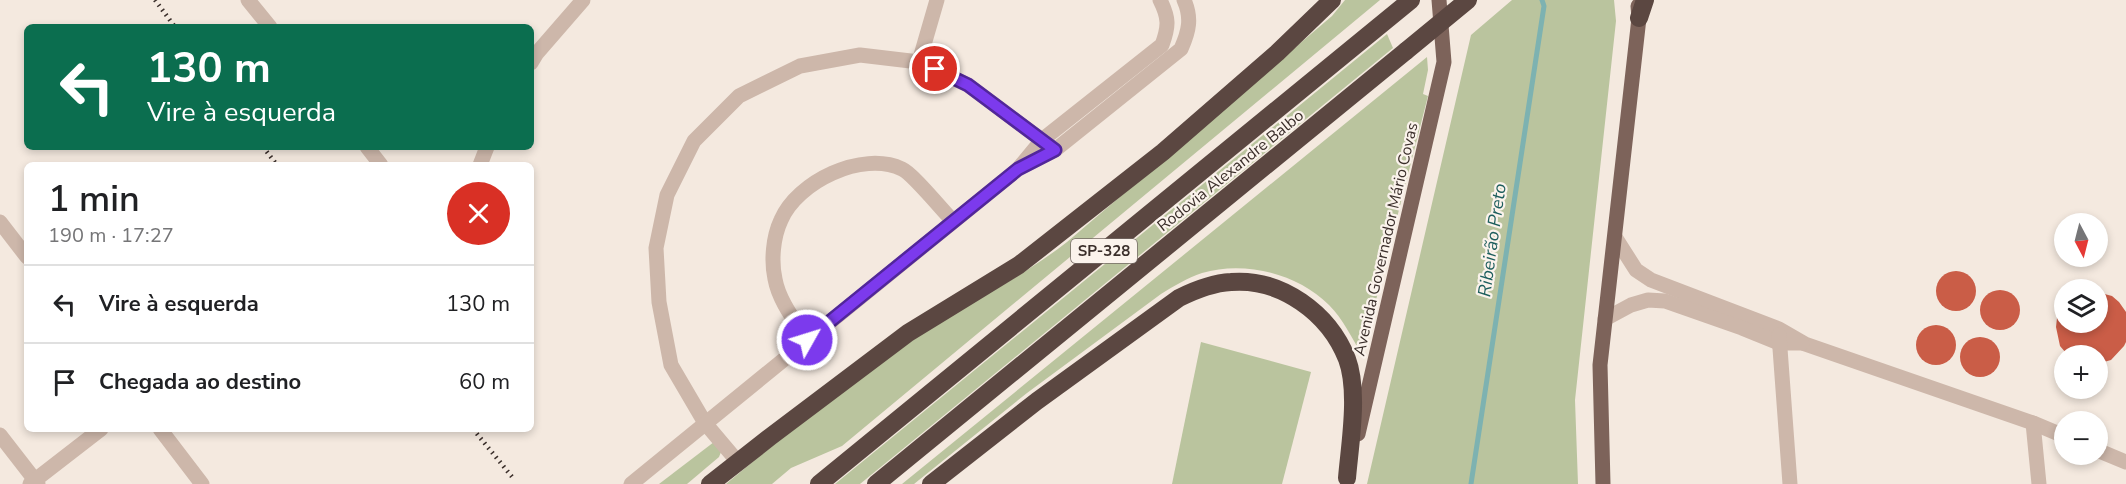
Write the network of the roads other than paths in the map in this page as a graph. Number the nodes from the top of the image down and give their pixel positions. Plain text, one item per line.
1 (248, 0) edge
2 (583, 0) edge
3 (937, 0) edge
4 (1160, 0) edge
5 (1184, 0) edge
6 (1332, 0) edge
7 (1411, 0) edge
8 (1439, 0) edge
9 (1468, 0) edge
10 (1637, 0) edge
11 (1645, 0) edge
12 (1639, 18) junction
13 (268, 24) edge
14 (534, 58) edge
15 (919, 62) junction
16 (1042, 140) junction
17 (369, 150) edge
18 (1055, 150) junction
19 (379, 162) edge
20 (1018, 169) junction
21 (953, 221) junction
22 (0, 222) edge
23 (1615, 237) junction
24 (24, 253) edge
25 (1605, 319) junction
26 (1779, 336) junction
27 (807, 340) junction
28 (705, 423) junction
29 (2033, 423) junction
30 (97, 432) edge
31 (162, 432) edge
32 (2054, 432) edge
33 (0, 435) edge
34 (2108, 455) edge
35 (738, 462) junction
36 (2126, 462) edge
37 (1347, 481) edge
38 (35, 483) edge
39 (202, 484) edge
40 (631, 484) edge
41 (710, 484) edge
42 (819, 484) edge
43 (876, 484) edge
44 (931, 484) edge
45 (1603, 484) edge
46 (1790, 484) edge
47 (2040, 484) edge

1 - 13 street
2 - 14 street
3 - 15 street
4 - 16 street
5 - 18 street
6 - 35 highway
7 - 42 highway, Rodovia Alexandre Balbo / SP-328
8 - 37 main road, Avenida Governador Mário Covas
9 - 43 highway, Rodovia Alexandre Balbo / SP-328, bridge
10 - 12 main road
11 - 12 highway
12 - 23 main road
15 - 16 street
15 - 28 street
16 - 18 street
16 - 20 street
17 - 19 street
18 - 20 street
20 - 21 street
21 - 27 street
21 - 27 street
22 - 24 street
23 - 25 main road
23 - 26 street
25 - 26 street
25 - 45 main road
26 - 29 street
26 - 46 street
27 - 28 street
28 - 35 street
28 - 40 street
29 - 32 street
29 - 47 street
30 - 38 street
31 - 39 street
33 - 38 street
34 - 36 street
35 - 41 highway
37 - 44 highway

